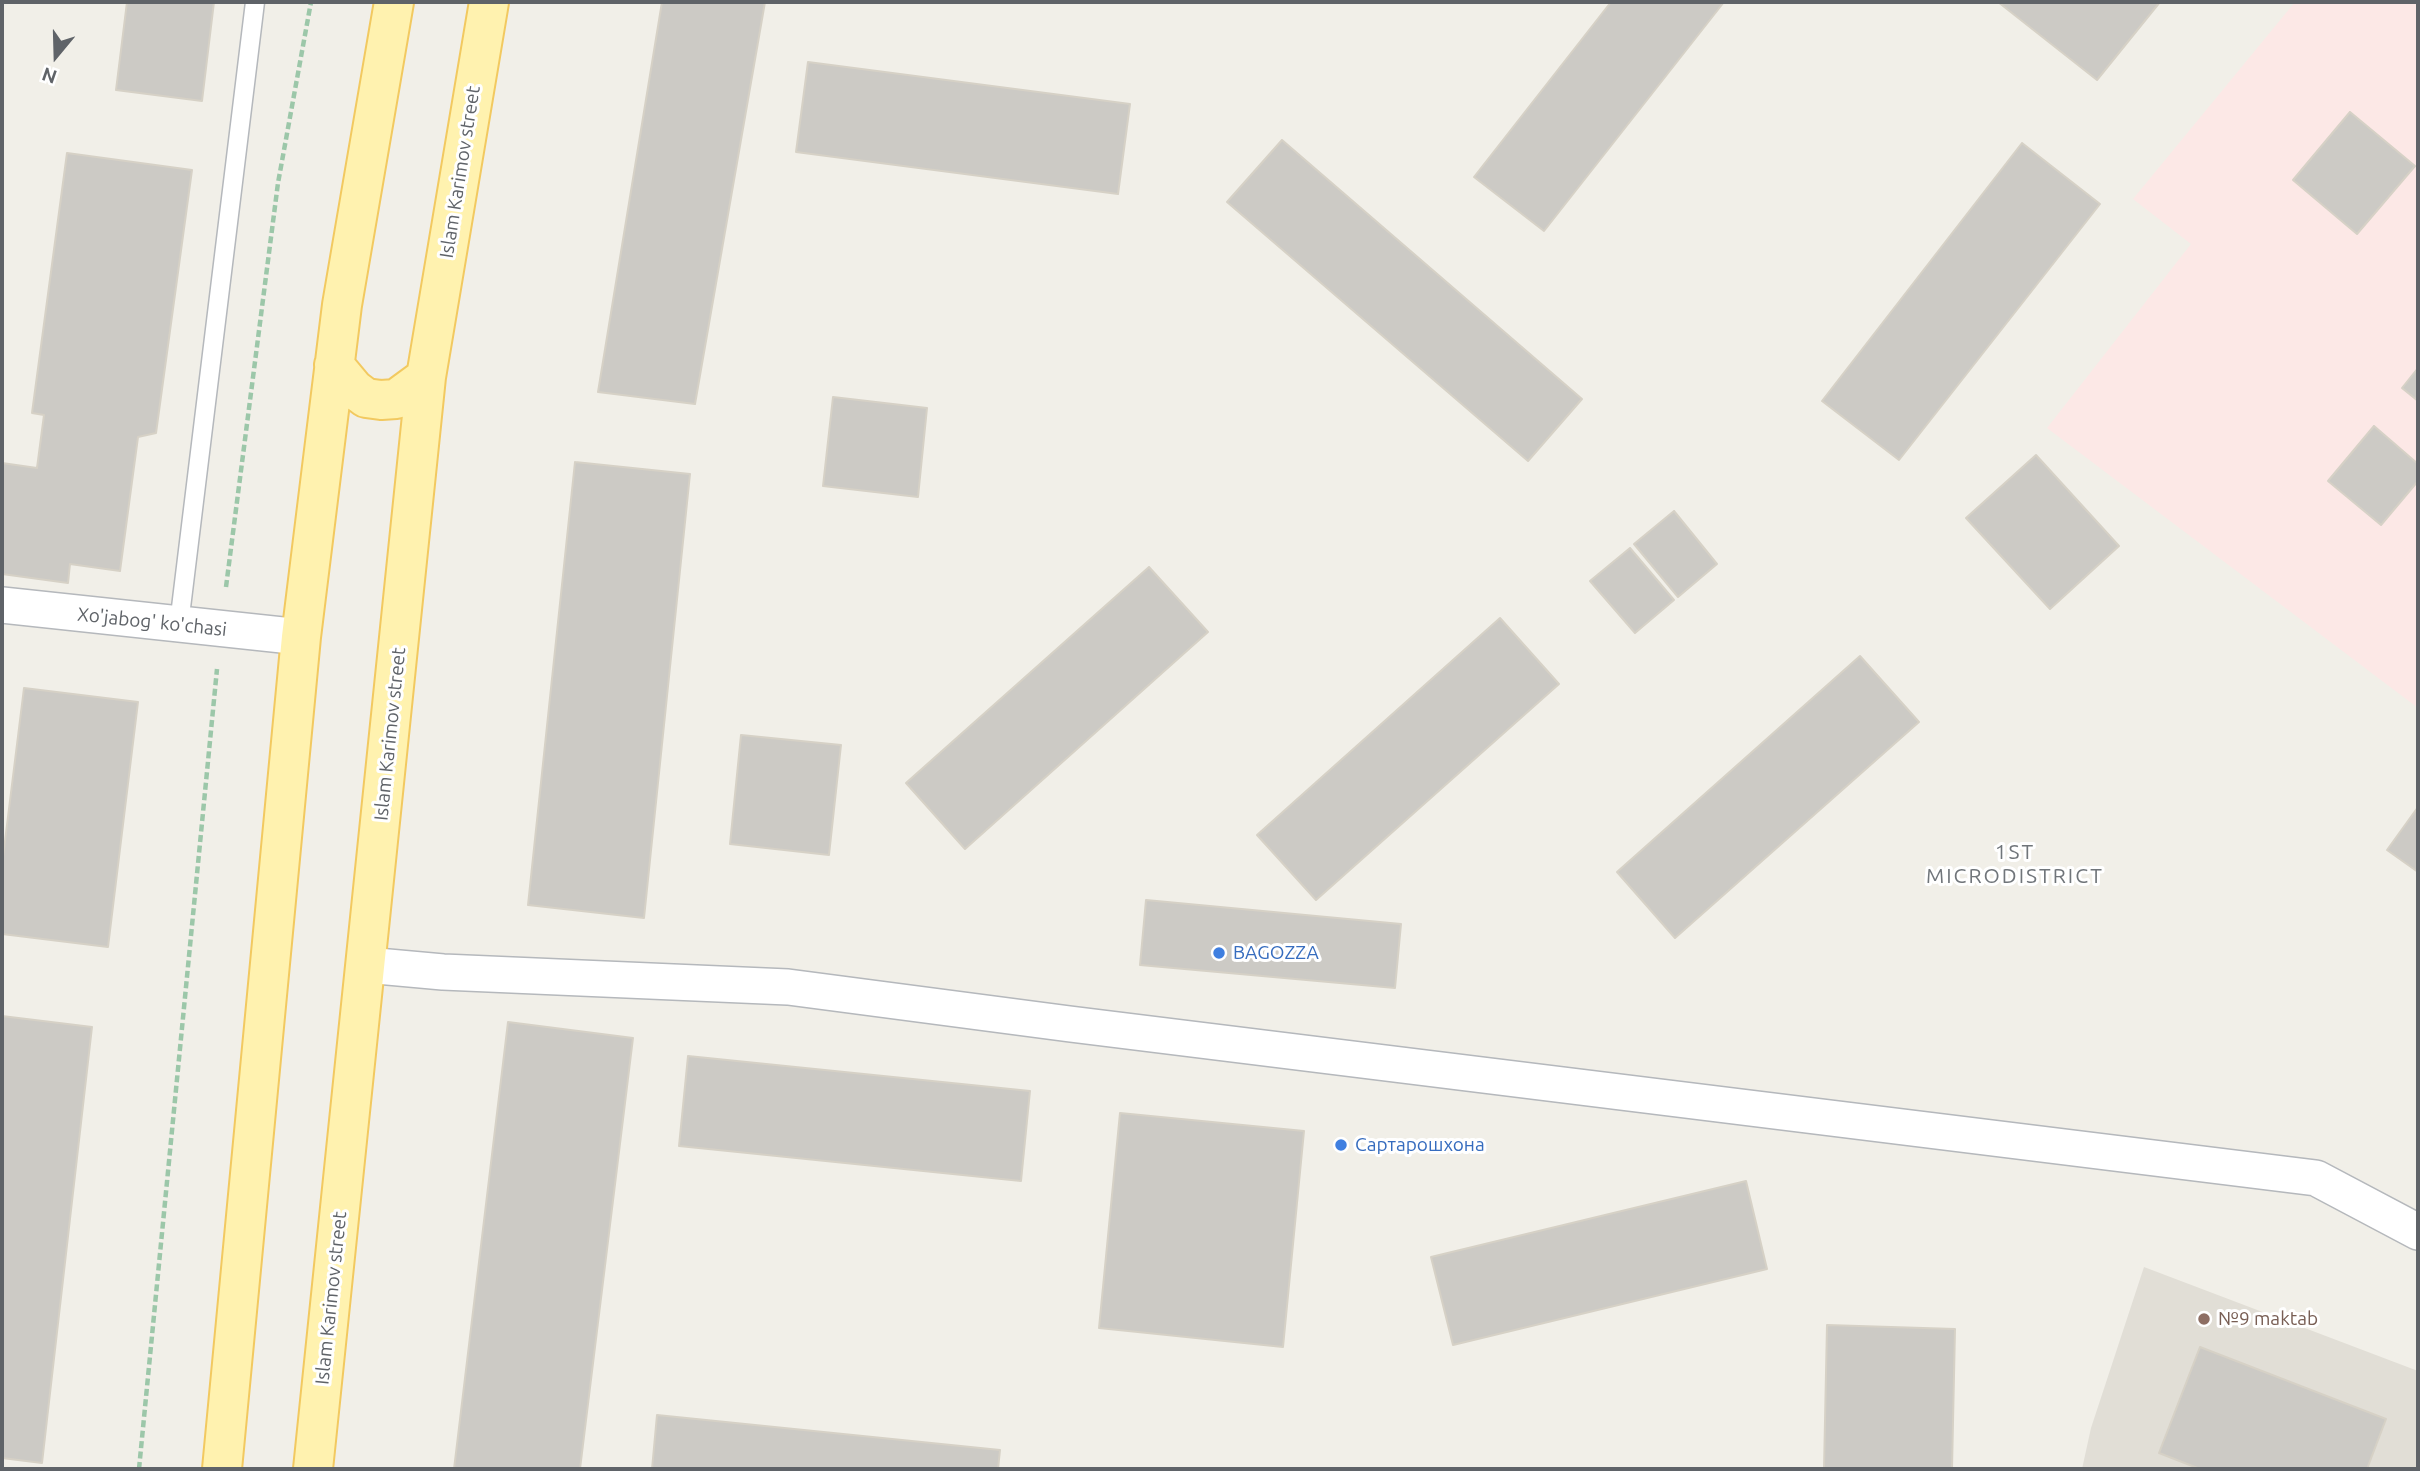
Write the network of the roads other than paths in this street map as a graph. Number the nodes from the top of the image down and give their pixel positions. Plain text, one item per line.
1 (255, 2) edge
2 (394, 2) edge
3 (489, 2) edge
4 (334, 365) junction
5 (426, 376) junction
6 (2, 605) edge
7 (178, 624) junction
8 (302, 637) junction
9 (366, 965) junction
10 (2418, 1232) edge
11 (222, 1469) edge
12 (313, 1469) edge

1 - 7 lane
2 - 4 main road
3 - 5 main road, Islam Karimov street
4 - 5 main road
4 - 8 main road
5 - 9 main road, Islam Karimov street
6 - 7 street, Xo'jabog' ko'chasi
7 - 8 street, Xo'jabog' ko'chasi
8 - 11 main road
9 - 10 street
9 - 12 main road, Islam Karimov street

